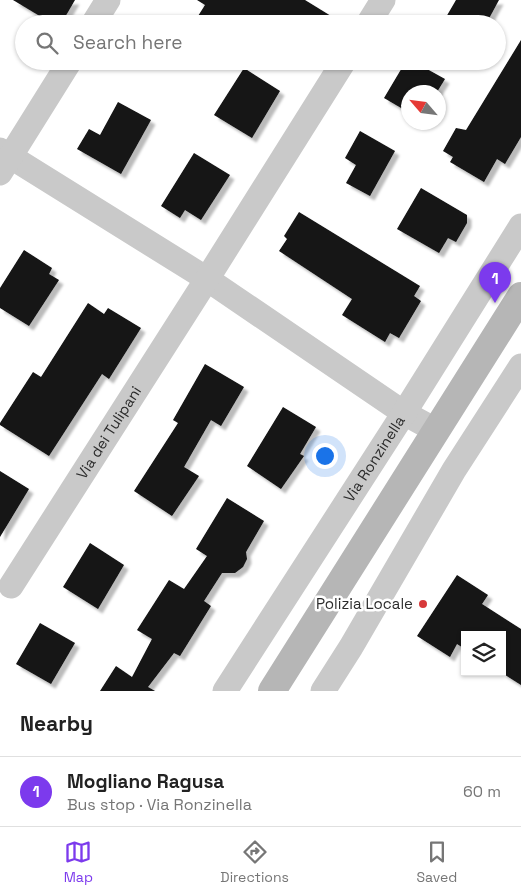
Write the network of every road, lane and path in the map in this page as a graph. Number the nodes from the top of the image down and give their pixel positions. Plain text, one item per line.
1 (108, 0) edge
2 (383, 0) edge
3 (99, 15) edge
4 (374, 15) edge
5 (64, 70) edge
6 (338, 70) edge
7 (4, 160) edge
8 (521, 226) edge
9 (207, 279) junction
10 (521, 296) edge
11 (521, 366) edge
12 (404, 413) junction
13 (437, 432) junction
14 (11, 586) dead end
15 (225, 691) edge
16 (272, 691) edge
17 (324, 691) edge

1 - 3 street
2 - 4 street
5 - 7 street
6 - 9 street, Via dei Tulipani
7 - 9 street
8 - 12 street, Via Ronzinella
9 - 12 street
9 - 14 street, Via dei Tulipani
10 - 13 street
11 - 17 street
12 - 13 street
12 - 15 street, Via Ronzinella
13 - 16 street

